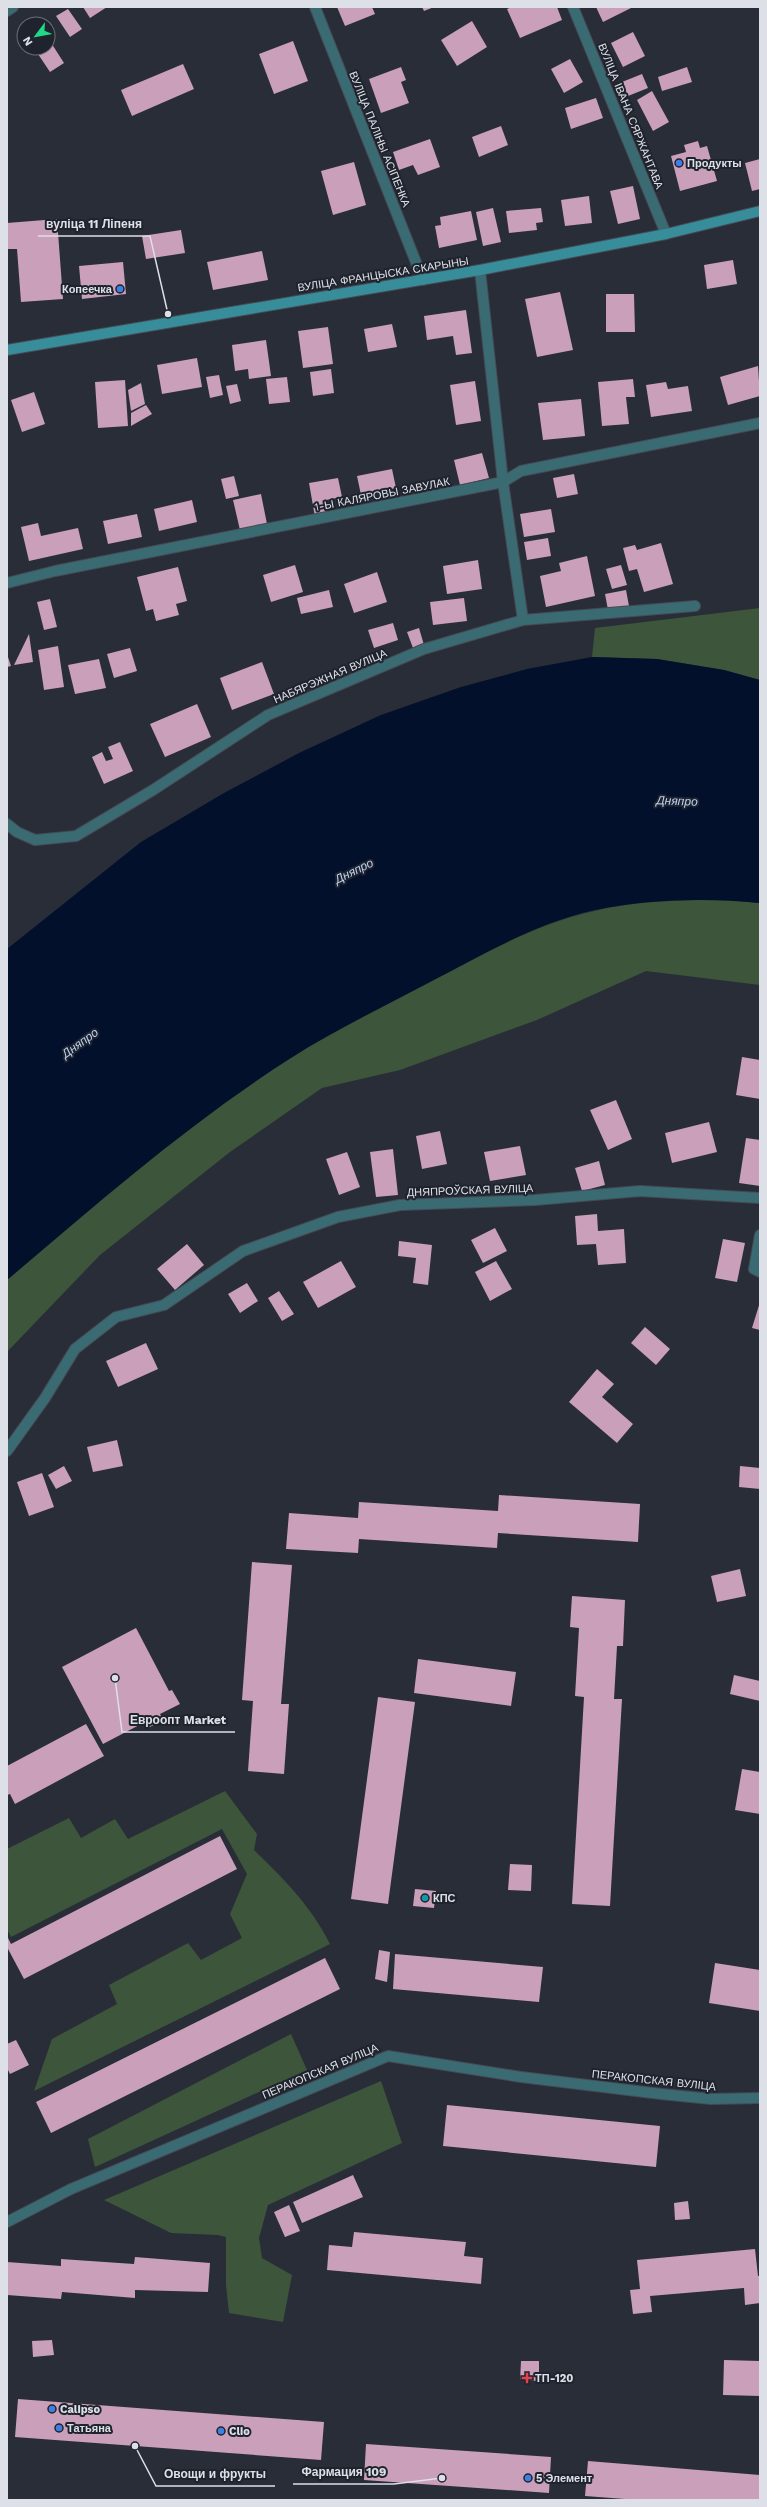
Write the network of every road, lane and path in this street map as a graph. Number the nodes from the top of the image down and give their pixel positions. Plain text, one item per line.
1 (13, 7) edge
2 (315, 7) edge
3 (573, 7) edge
4 (7, 11) edge
5 (760, 211) edge
6 (666, 234) junction
7 (480, 270) junction
8 (423, 280) junction
9 (7, 350) edge
10 (760, 423) edge
11 (503, 482) junction
12 (7, 583) edge
13 (695, 606) dead end
14 (523, 620) junction
15 (7, 824) edge
16 (760, 1198) edge
17 (760, 1235) edge
18 (760, 1272) edge
19 (7, 1451) edge
20 (760, 2098) edge
21 (7, 2222) edge

1 - 4 street
2 - 8 street, ВУЛІЦА ПАЛІНЫ АСІПЕНКА
3 - 6 street, ВУЛІЦА ІВАНА СЯРЖАНТАВА
5 - 6 main road, ВУЛІЦА ФРАНЦЫСКА СКАРЫНЫ
6 - 7 main road, ВУЛІЦА ФРАНЦЫСКА СКАРЫНЫ
7 - 8 main road, ВУЛІЦА ФРАНЦЫСКА СКАРЫНЫ
7 - 11 street
8 - 9 main road, ВУЛІЦА ФРАНЦЫСКА СКАРЫНЫ
10 - 11 street, 1-Ы КАЛЯРОВЫ ЗАВУЛАК
11 - 12 street, 1-Ы КАЛЯРОВЫ ЗАВУЛАК
11 - 14 street
13 - 14 street, НАБЯРЭЖНАЯ ВУЛІЦА
14 - 15 street, НАБЯРЭЖНАЯ ВУЛІЦА
16 - 19 street, ДНЯПРОЎСКАЯ ВУЛІЦА
17 - 18 street
20 - 21 street, ПЕРАКОПСКАЯ ВУЛІЦА

